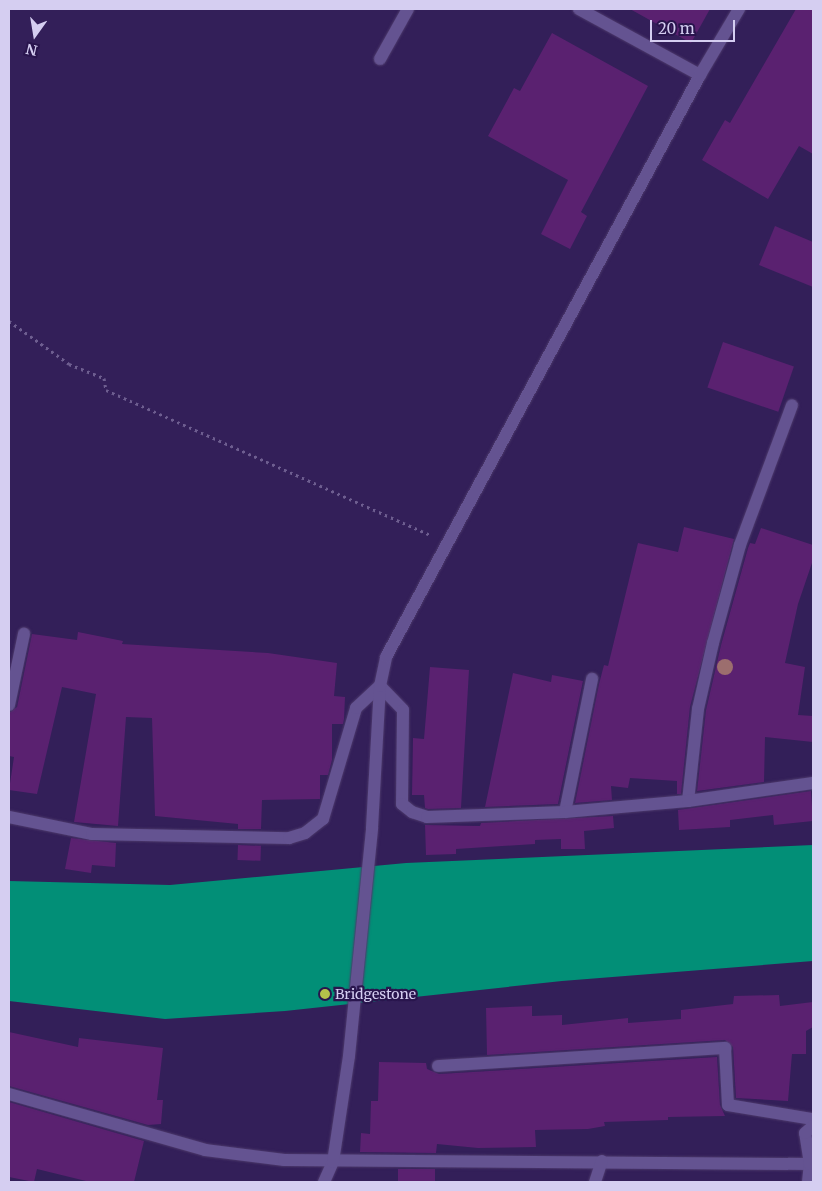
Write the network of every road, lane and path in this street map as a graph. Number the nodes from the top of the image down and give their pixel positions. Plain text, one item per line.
1 (408, 9) edge
2 (579, 9) edge
3 (739, 9) edge
4 (380, 59) dead end
5 (700, 74) junction
6 (9, 321) edge
7 (792, 405) dead end
8 (447, 542) junction
9 (24, 634) dead end
10 (592, 679) dead end
11 (380, 686) junction
12 (9, 705) edge
13 (813, 783) edge
14 (688, 800) junction
15 (565, 812) junction
16 (9, 817) edge
17 (438, 1066) dead end
18 (9, 1094) edge
19 (813, 1119) edge
20 (813, 1126) edge
21 (810, 1148) edge
22 (602, 1161) junction
23 (333, 1162) junction
24 (810, 1164) junction
25 (324, 1182) edge
26 (596, 1182) edge
27 (808, 1182) edge

1 - 4 street
2 - 5 street
3 - 5 street
5 - 8 street
6 - 8 path
7 - 14 street
8 - 11 street
9 - 12 street
10 - 15 street
11 - 15 street
11 - 16 street
11 - 23 street
13 - 14 street
14 - 15 street
17 - 19 street
18 - 23 street
20 - 21 street
21 - 24 street
22 - 23 street
22 - 24 street
22 - 26 street
23 - 25 street
24 - 27 street

